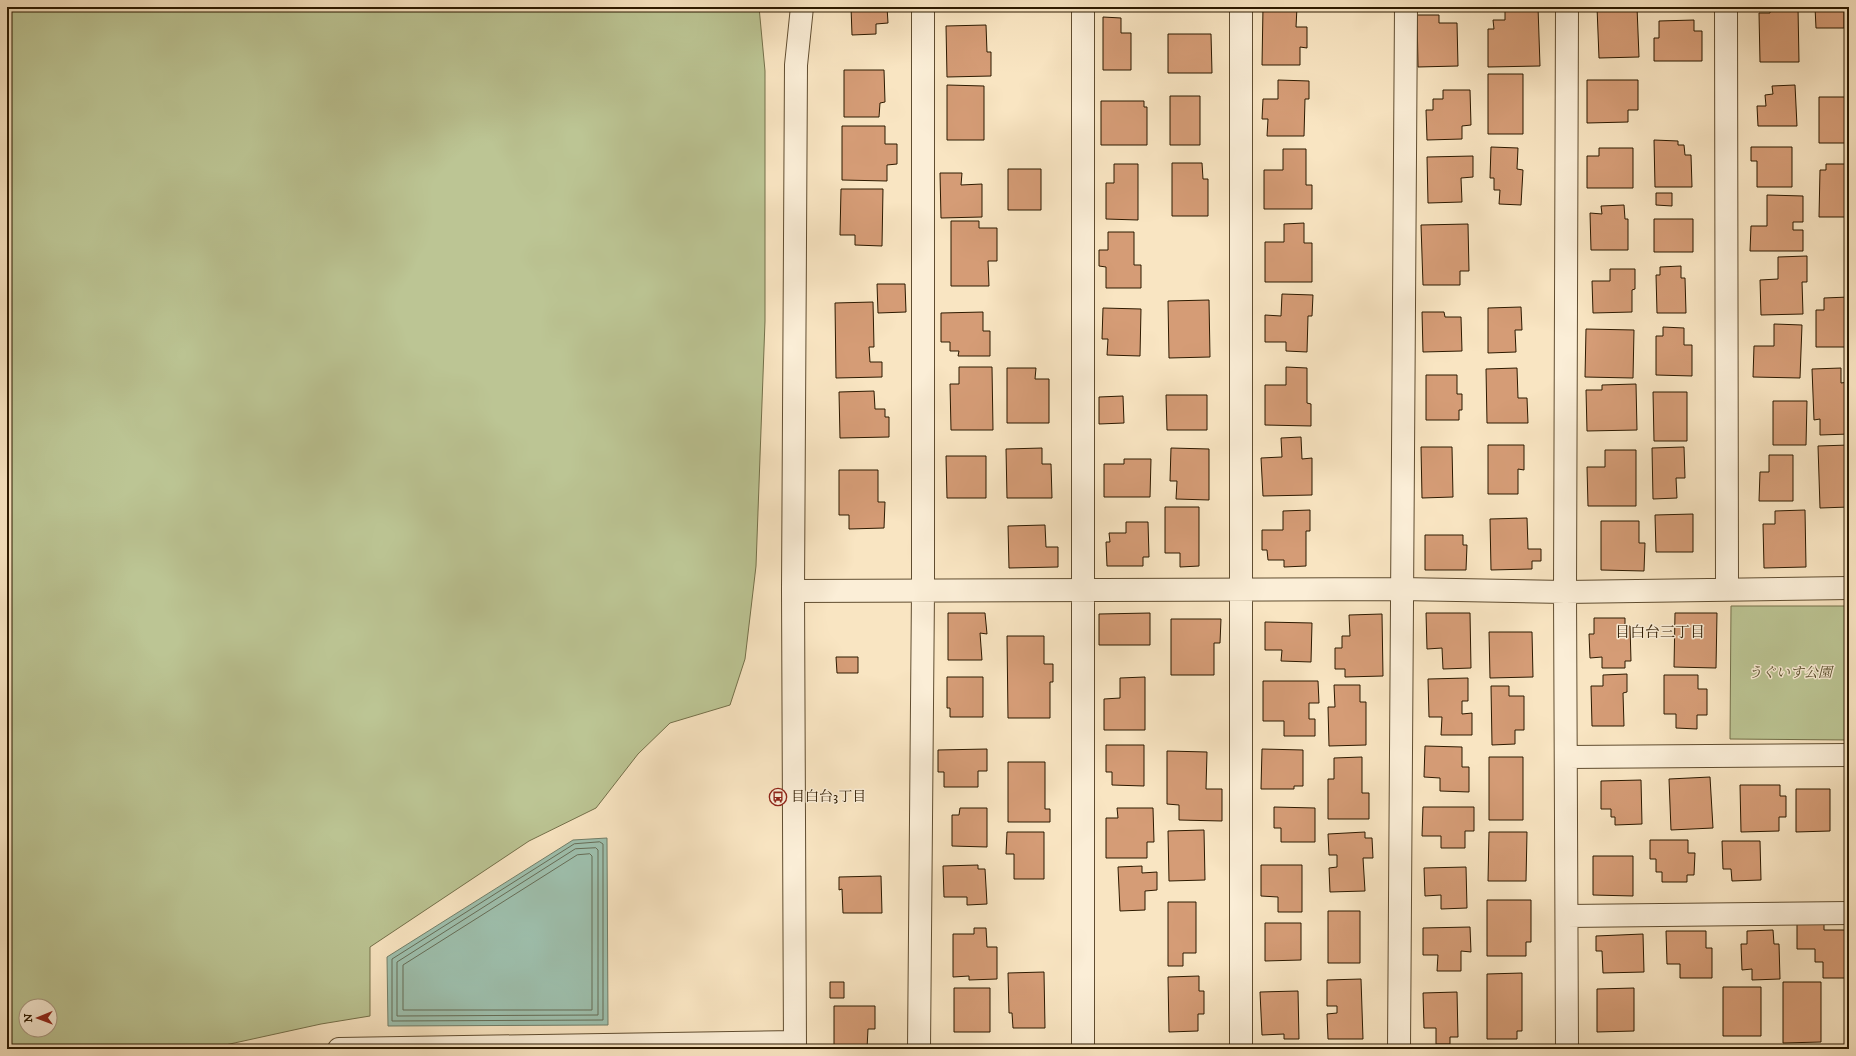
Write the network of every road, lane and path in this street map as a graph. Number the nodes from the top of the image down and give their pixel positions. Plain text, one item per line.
1 (802, 7) edge
2 (923, 7) edge
3 (1084, 7) edge
4 (1241, 7) edge
5 (1406, 7) edge
6 (1567, 7) edge
7 (1726, 7) edge
8 (1727, 588) junction
9 (1849, 588) edge
10 (1401, 589) junction
11 (923, 590) junction
12 (1082, 590) junction
13 (1240, 590) junction
14 (793, 591) junction
15 (1565, 592) junction
16 (1849, 755) edge
17 (1567, 757) junction
18 (1849, 913) edge
19 (1567, 916) junction
20 (795, 1045) edge
21 (341, 1049) edge
22 (919, 1049) edge
23 (1083, 1049) edge
24 (1241, 1049) edge
25 (1399, 1049) edge
26 (1567, 1049) edge

1 - 14 street
2 - 11 street
3 - 12 street
4 - 13 street
5 - 10 street
6 - 15 street
7 - 8 street
8 - 9 street
8 - 15 street
10 - 13 street
10 - 15 street
10 - 25 street
11 - 12 street
11 - 14 street
11 - 22 street
12 - 13 street
12 - 23 street
13 - 24 street
14 - 20 street
15 - 17 street
16 - 17 street
17 - 19 street
18 - 19 street
19 - 26 street
20 - 21 street

